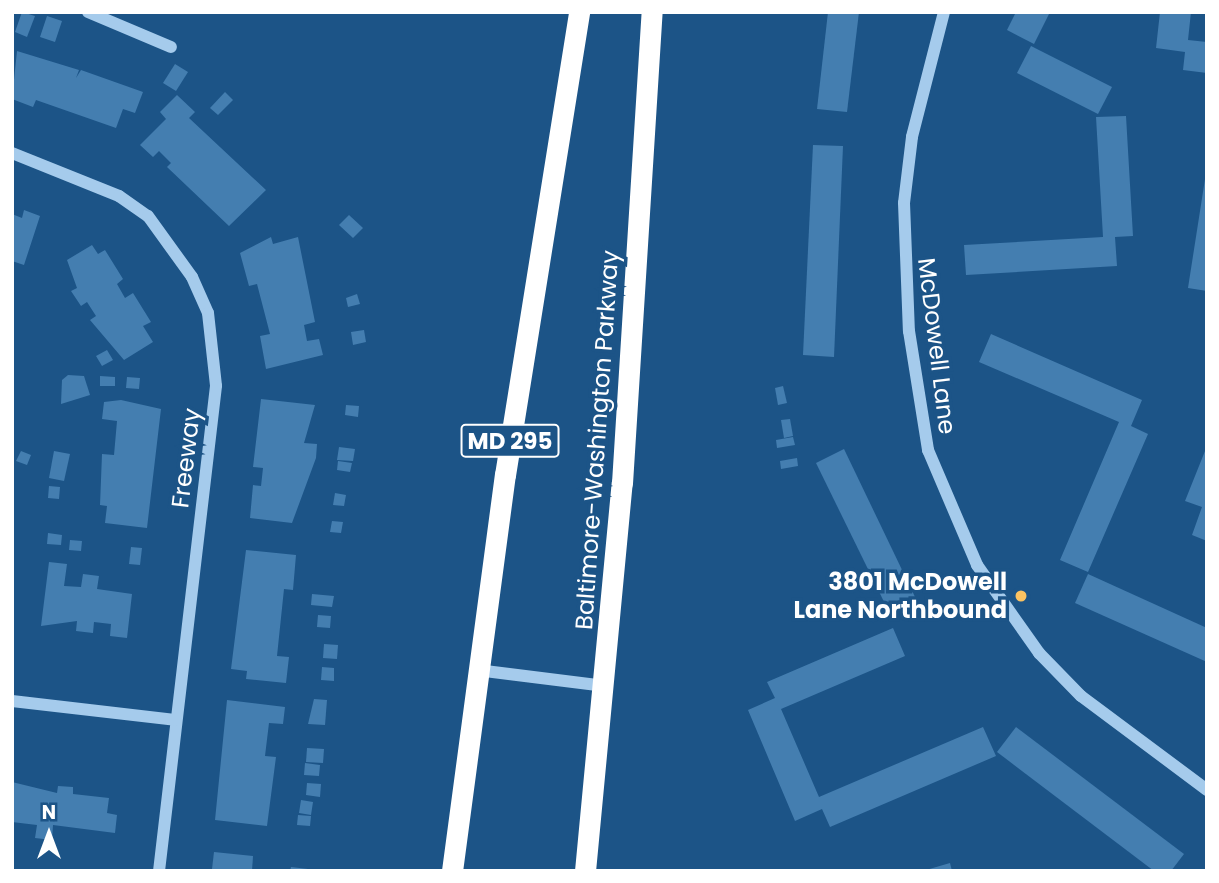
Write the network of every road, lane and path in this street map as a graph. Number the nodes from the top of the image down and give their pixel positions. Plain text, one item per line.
1 (88, 12) edge
2 (579, 12) edge
3 (652, 12) edge
4 (944, 12) edge
5 (171, 47) dead end
6 (12, 153) edge
7 (477, 670) junction
8 (605, 686) junction
9 (12, 701) edge
10 (176, 720) junction
11 (1207, 790) edge
12 (159, 871) edge
13 (452, 871) edge
14 (585, 871) edge

1 - 5 street
2 - 7 highway, MD 295
3 - 8 highway, Baltimore-Washington Parkway
4 - 11 street, McDowell Lane
6 - 10 street, Freeway
7 - 8 street
7 - 13 highway, MD 295
8 - 14 highway, Baltimore-Washington Parkway
9 - 10 street
10 - 12 street, Freeway

